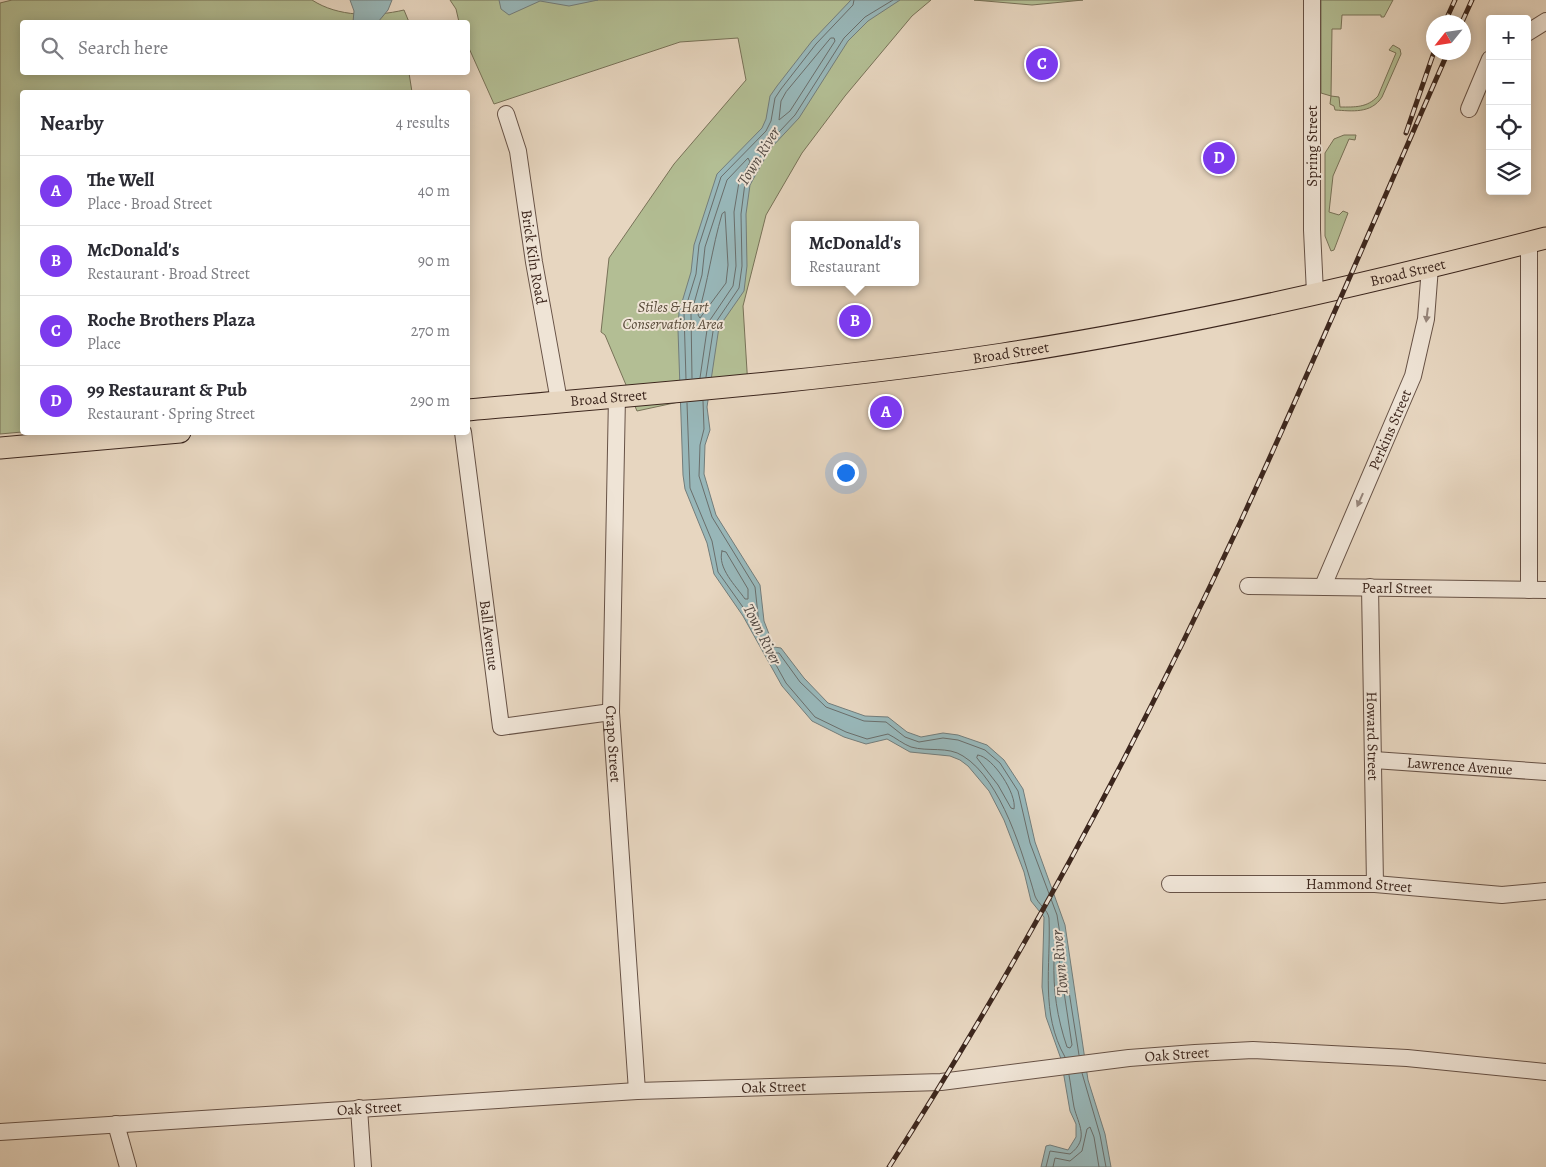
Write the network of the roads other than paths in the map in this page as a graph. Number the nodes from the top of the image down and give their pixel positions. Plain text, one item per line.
1 (1312, 0) edge
2 (1546, 21) edge
3 (1531, 31) edge
4 (1489, 60) edge
5 (1469, 109) dead end
6 (506, 114) dead end
7 (1538, 240) edge
8 (1430, 267) junction
9 (1315, 293) junction
10 (617, 396) junction
11 (559, 401) junction
12 (470, 410) edge
13 (146, 435) edge
14 (463, 435) edge
15 (0, 448) edge
16 (1248, 586) dead end
17 (1322, 586) junction
18 (1370, 587) junction
19 (1529, 590) junction
20 (1546, 590) edge
21 (611, 712) junction
22 (1374, 760) junction
23 (1546, 772) edge
24 (1170, 884) dead end
25 (1375, 884) junction
26 (1546, 891) edge
27 (1546, 1072) edge
28 (637, 1091) junction
29 (359, 1108) junction
30 (116, 1124) junction
31 (0, 1132) edge
32 (128, 1167) edge
33 (363, 1167) edge

1 - 9 street, Spring Street
2 - 3 street
4 - 5 street
6 - 11 street, Brick Kiln Road
7 - 8 main road, Broad Street
7 - 19 street
8 - 9 main road, Broad Street
8 -> 17 street, Perkins Street
9 - 10 main road, Broad Street
10 - 11 main road, Broad Street
10 - 21 street, Crapo Street
11 - 12 main road, Broad Street
13 - 15 main road
14 - 21 street, Ball Avenue
16 - 17 street, Pearl Street
17 - 18 street, Pearl Street
18 - 19 street, Pearl Street
18 - 22 street, Howard Street
19 - 20 street, Pearl Street
21 - 28 street, Crapo Street
22 - 23 street, Lawrence Avenue
22 - 25 street, Howard Street
24 - 25 street, Hammond Street
25 - 26 street, Hammond Street
27 - 28 street, Oak Street
28 - 29 street, Oak Street
29 - 30 street, Oak Street
29 - 33 street
30 - 31 street, Oak Street
30 - 32 street

